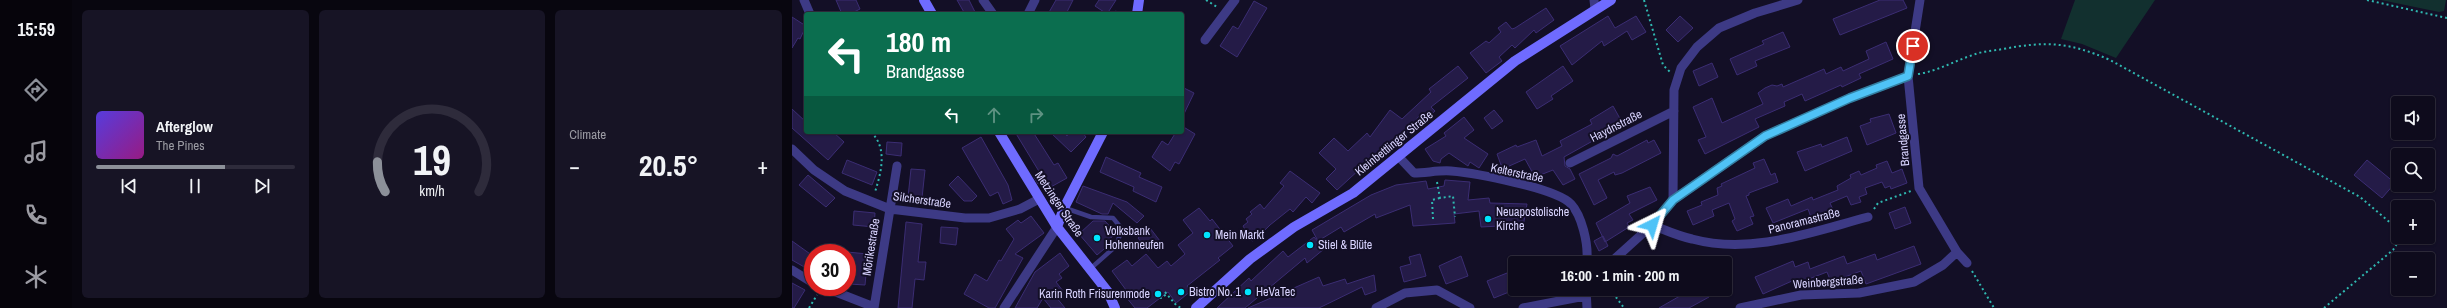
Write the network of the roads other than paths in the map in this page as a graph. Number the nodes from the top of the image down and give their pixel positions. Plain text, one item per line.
1 (804, 0) edge
2 (924, 0) edge
3 (983, 0) edge
4 (1035, 0) edge
5 (1139, 0) edge
6 (1235, 0) edge
7 (1611, 0) edge
8 (1798, 0) edge
9 (1920, 0) edge
10 (1594, 4) edge
11 (809, 12) edge
12 (931, 12) edge
13 (992, 12) edge
14 (1029, 12) edge
15 (1137, 12) edge
16 (1205, 40) dead end
17 (1908, 76) junction
18 (1674, 111) junction
19 (1000, 134) edge
20 (1102, 134) edge
21 (792, 149) edge
22 (1398, 156) junction
23 (1570, 163) dead end
24 (897, 166) dead end
25 (1039, 199) junction
26 (1673, 200) junction
27 (1064, 208) junction
28 (890, 209) junction
29 (1868, 217) road end
30 (1652, 225) junction
31 (1057, 227) junction
32 (1957, 252) junction
33 (1587, 256) edge
34 (1618, 256) edge
35 (1967, 263) road end
36 (1090, 269) junction
37 (792, 270) edge
38 (804, 277) edge
39 (839, 296) edge
40 (1570, 296) edge
41 (1586, 296) edge
42 (874, 307) edge
43 (1004, 308) edge
44 (1115, 308) edge
45 (1196, 308) edge
46 (1376, 308) edge
47 (1470, 308) edge
48 (1523, 308) edge
49 (1587, 308) edge
50 (1740, 308) edge

1 - 11 street
2 - 12 street
3 - 13 street
4 - 14 street
5 - 15 street
6 - 16 street
7 - 10 street, Kleinbettlinger Straße
8 - 18 street
9 - 17 street, Brandgasse
10 - 22 street, Kleinbettlinger Straße
17 - 26 street
17 - 32 street, Brandgasse
18 - 23 street, Haydnstraße
18 - 26 street
19 - 25 street, Metzinger Straße
20 - 27 street
21 - 28 street, Silcherstraße
22 - 33 street, Kelterstraße
22 - 45 street, Kleinbettlinger Straße
24 - 28 street, Mörikestraße
25 - 28 street, Silcherstraße
25 - 31 street, Metzinger Straße
26 - 30 street
27 - 31 street
27 - 36 lane
28 - 42 street, Mörikestraße
29 - 30 street, Panoramastraße
30 - 34 street
31 - 36 street, Metzinger Straße
31 - 43 street
32 - 35 street, Brandgasse
32 - 50 street, Weinbergstraße
36 - 44 street, Metzinger Straße
37 - 38 street
39 - 42 street
40 - 48 street
41 - 49 street
46 - 47 street

